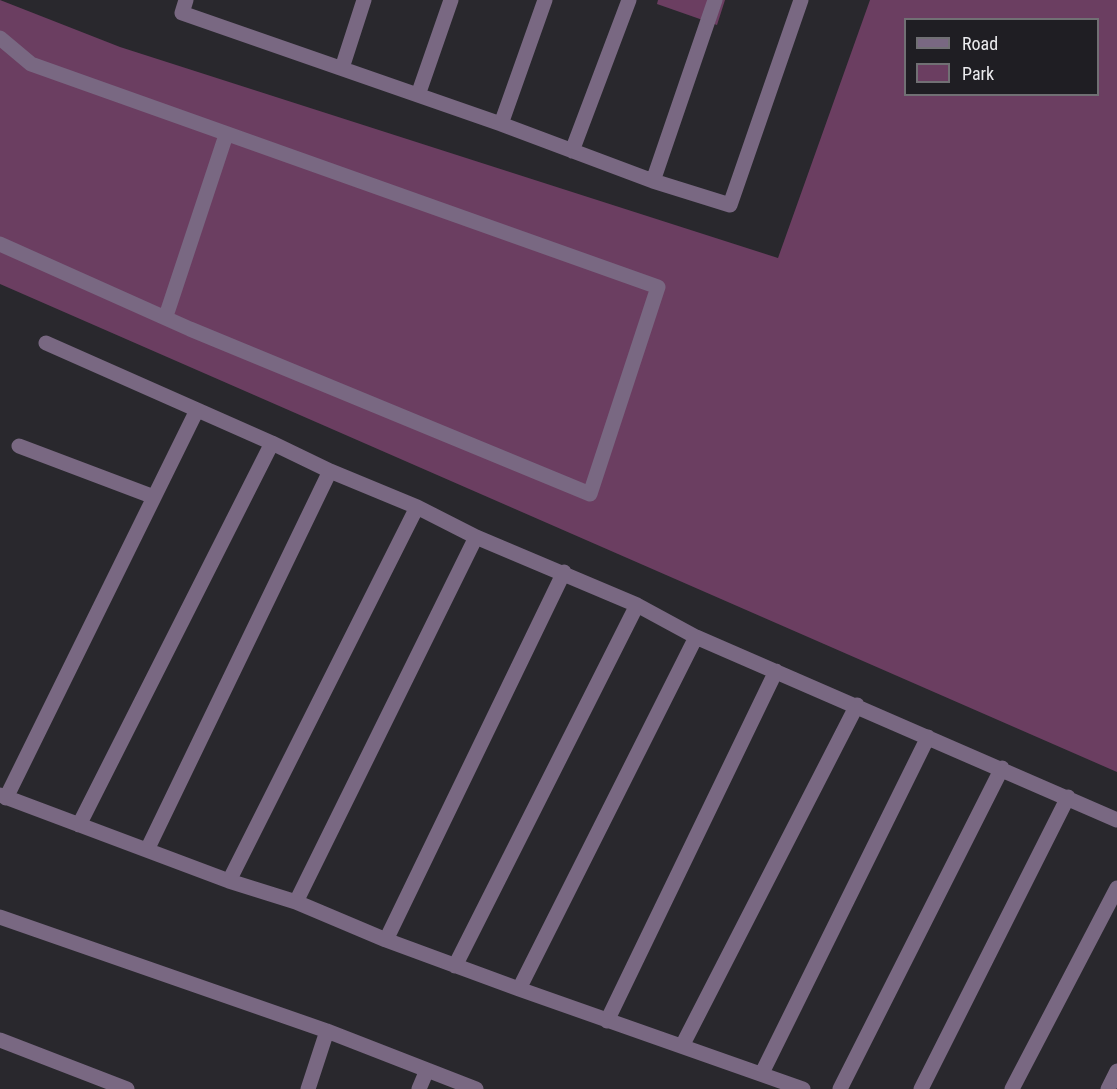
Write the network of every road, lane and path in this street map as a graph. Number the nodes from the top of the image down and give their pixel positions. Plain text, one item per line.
1 (186, 0) edge
2 (364, 0) edge
3 (451, 0) edge
4 (545, 0) edge
5 (629, 0) edge
6 (715, 0) edge
7 (801, 0) edge
8 (0, 38) edge
9 (342, 68) junction
10 (418, 96) junction
11 (501, 124) junction
12 (226, 135) junction
13 (572, 151) junction
14 (653, 181) junction
15 (0, 243) edge
16 (166, 316) junction
17 (46, 343) dead end
18 (197, 410) junction
19 (272, 443) junction
20 (20, 446) dead end
21 (330, 471) junction
22 (154, 497) junction
23 (417, 507) junction
24 (476, 537) junction
25 (564, 572) junction
26 (637, 605) junction
27 (696, 637) junction
28 (776, 671) junction
29 (857, 705) junction
30 (928, 737) junction
31 (1002, 768) junction
32 (3, 796) edge
33 (1068, 797) junction
34 (1117, 820) edge
35 (79, 825) junction
36 (147, 850) junction
37 (229, 881) junction
38 (1117, 888) edge
39 (296, 902) junction
40 (0, 916) edge
41 (386, 940) junction
42 (455, 966) junction
43 (519, 989) junction
44 (607, 1021) junction
45 (327, 1030) junction
46 (0, 1040) edge
47 (682, 1046) junction
48 (427, 1070) junction
49 (1117, 1071) edge
50 (762, 1073) junction
51 (127, 1089) edge
52 (308, 1089) edge
53 (419, 1089) edge
54 (476, 1089) edge
55 (803, 1089) edge
56 (840, 1089) edge
57 (921, 1089) edge
58 (1012, 1089) edge
59 (1108, 1089) edge

1 - 9 street
2 - 9 street
3 - 10 street
4 - 11 street
5 - 13 street
6 - 14 street
7 - 14 street
8 - 12 street
9 - 10 street
10 - 11 street
11 - 13 street
12 - 16 street
12 - 16 street
13 - 14 street
15 - 16 street
17 - 18 street
18 - 19 street
18 - 22 street
19 - 21 street
19 - 35 street
20 - 22 street
21 - 23 street
21 - 36 street
22 - 32 street
23 - 24 street
23 - 37 street
24 - 25 street
24 - 39 street
25 - 26 street
25 - 41 street
26 - 27 street
26 - 42 street
27 - 28 street
27 - 43 street
28 - 29 street
28 - 44 street
29 - 30 street
29 - 47 street
30 - 31 street
30 - 50 street
31 - 33 street
31 - 56 street
32 - 35 street
33 - 34 street
33 - 57 street
35 - 36 street
36 - 37 street
37 - 39 street
38 - 58 street
39 - 41 street
40 - 45 street
41 - 42 street
42 - 43 street
43 - 44 street
44 - 47 street
45 - 48 street
45 - 52 street
46 - 51 street
47 - 50 street
48 - 53 street
48 - 54 street
49 - 59 street
50 - 55 street

